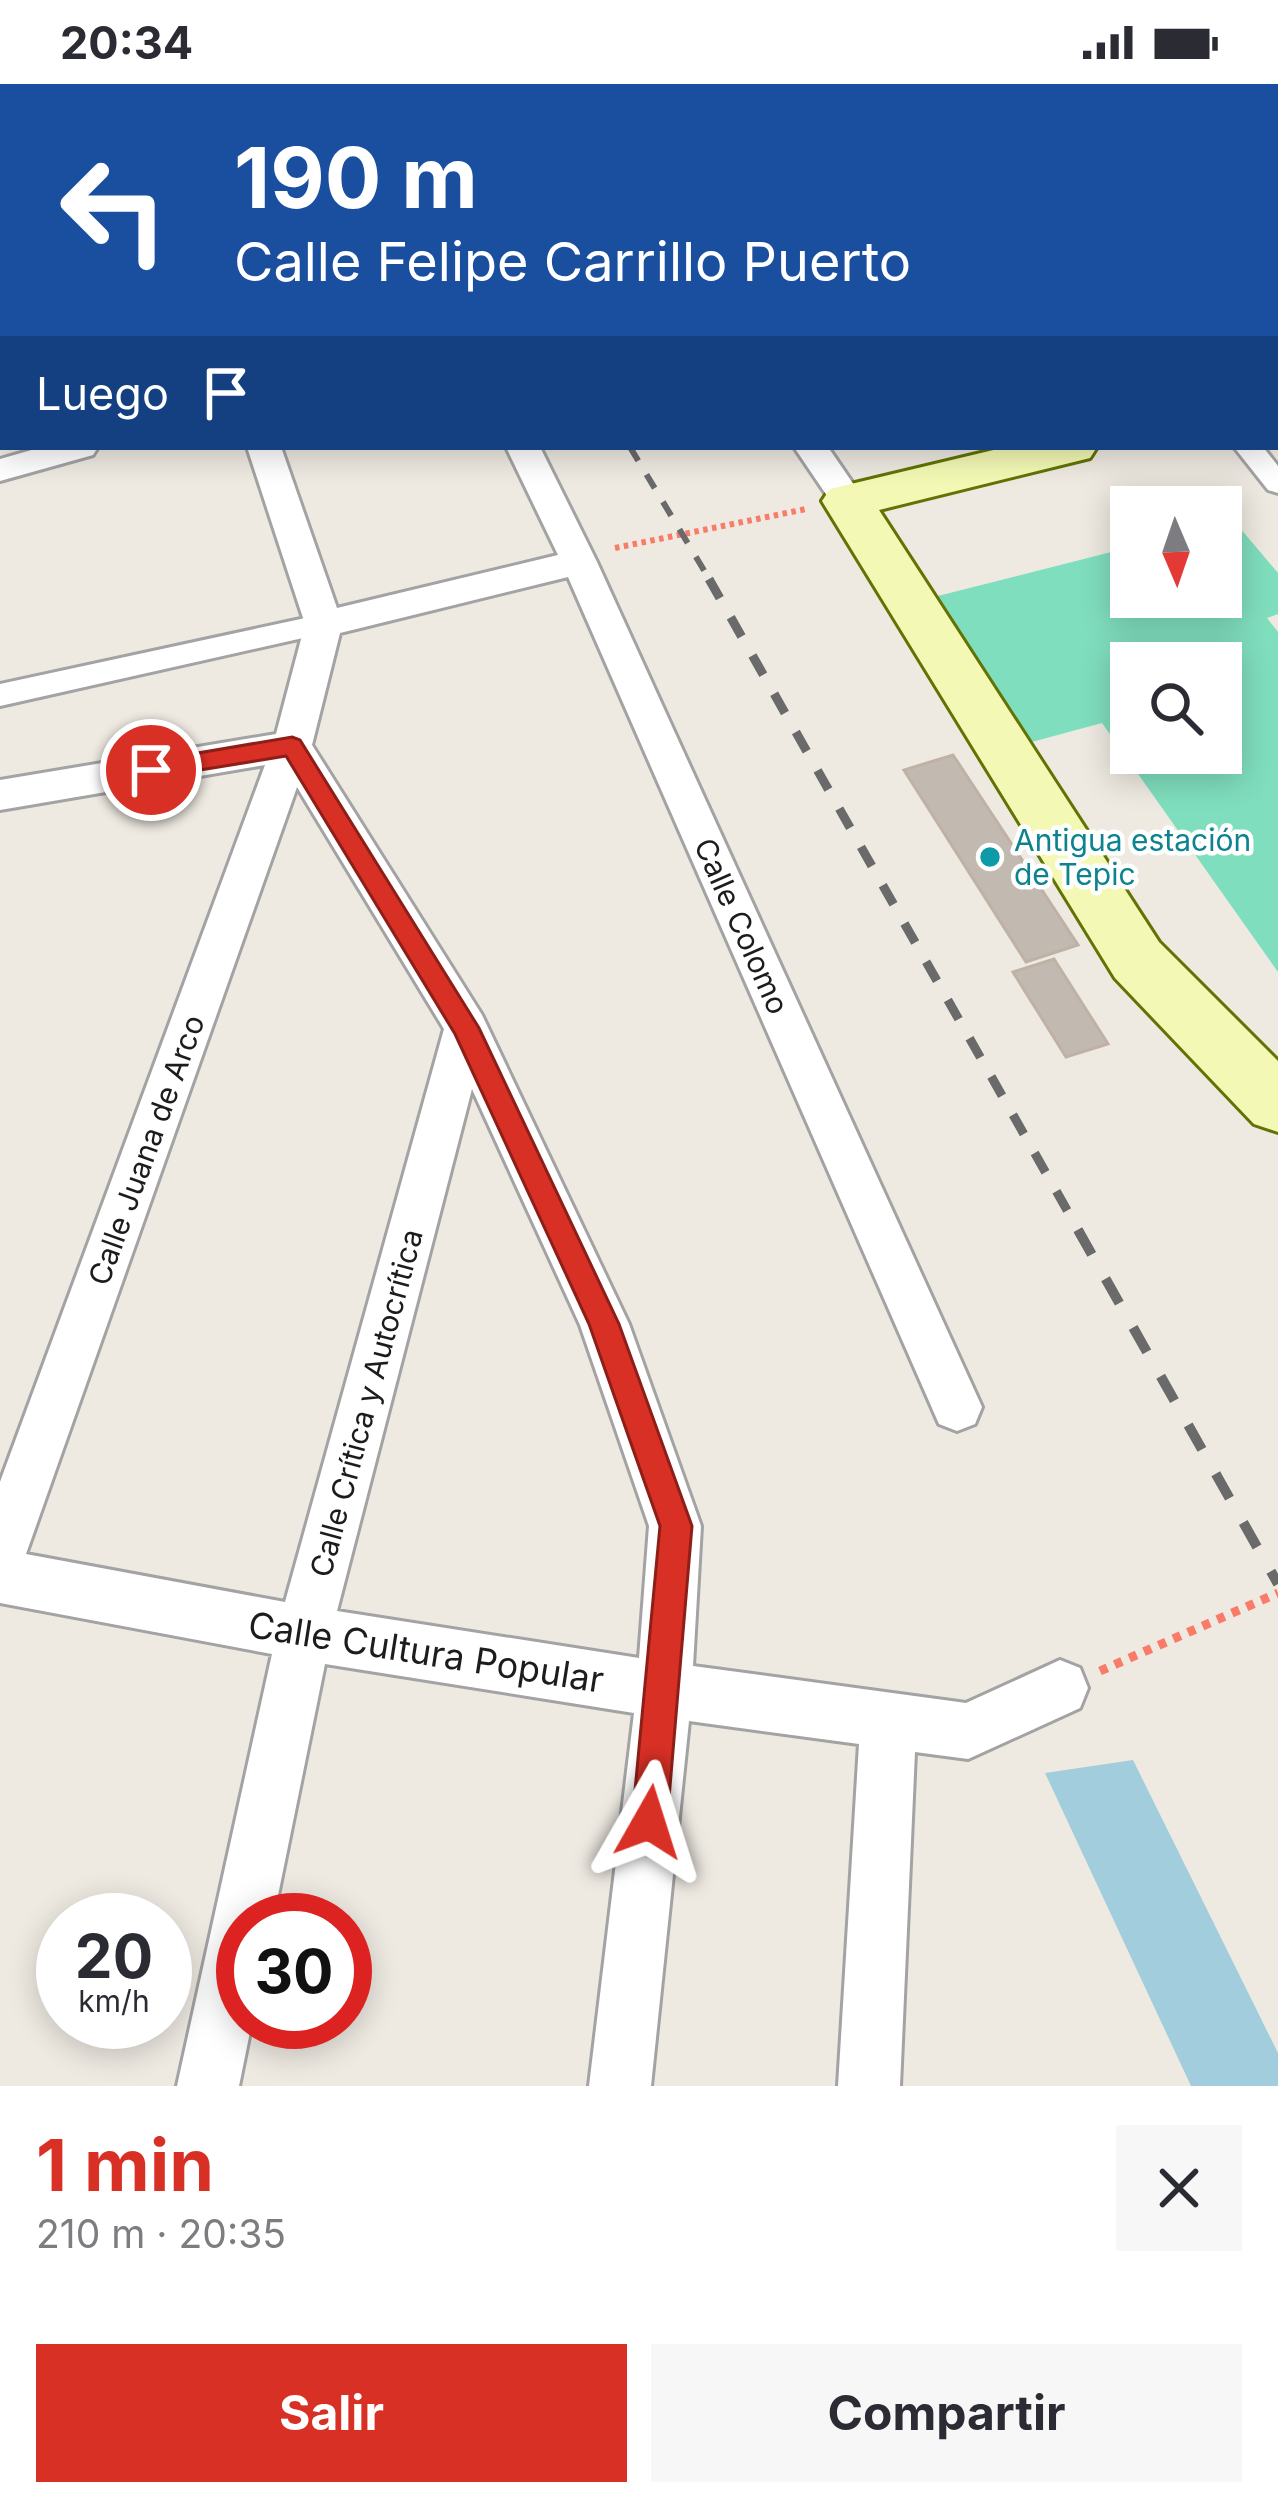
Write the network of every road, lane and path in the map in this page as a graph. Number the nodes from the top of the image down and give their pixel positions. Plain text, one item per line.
1 (70, 450) edge
2 (266, 450) edge
3 (524, 450) edge
4 (813, 450) edge
5 (1250, 450) edge
6 (1037, 451) edge
7 (0, 470) edge
8 (1278, 484) edge
9 (848, 501) junction
10 (579, 562) junction
11 (324, 624) junction
12 (0, 695) edge
13 (292, 746) junction
14 (4, 802) edge
15 (466, 1028) junction
16 (1278, 1104) edge
17 (957, 1407) dead end
18 (0, 1554) edge
19 (0, 1576) edge
20 (1278, 1593) edge
21 (304, 1634) junction
22 (1060, 1688) joint
23 (664, 1690) junction
24 (887, 1721) junction
25 (249, 1893) edge
26 (216, 2048) edge
27 (208, 2086) edge
28 (620, 2086) edge
29 (869, 2086) edge

1 - 7 street
2 - 11 street
3 - 10 street, Calle Colomo
4 - 9 street
5 - 8 street
6 - 9 main road
9 - 10 path
9 - 16 main road
10 - 11 street
10 - 17 street, Calle Colomo
11 - 12 street
11 - 13 street, Calle Juana de Arco
13 - 14 street
13 - 15 street
13 - 18 street, Calle Juana de Arco
15 - 21 street, Calle Crítica y Autocrítica
15 - 23 street
19 - 21 street, Calle Cultura Popular
20 - 22 path
21 - 23 street, Calle Cultura Popular
21 - 25 street, Calle Crítica y Autocrítica
22 - 24 street, Calle Cultura Popular
23 - 24 street, Calle Cultura Popular
23 - 28 street
24 - 29 street
26 - 27 street, Calle Crítica y Autocrítica

